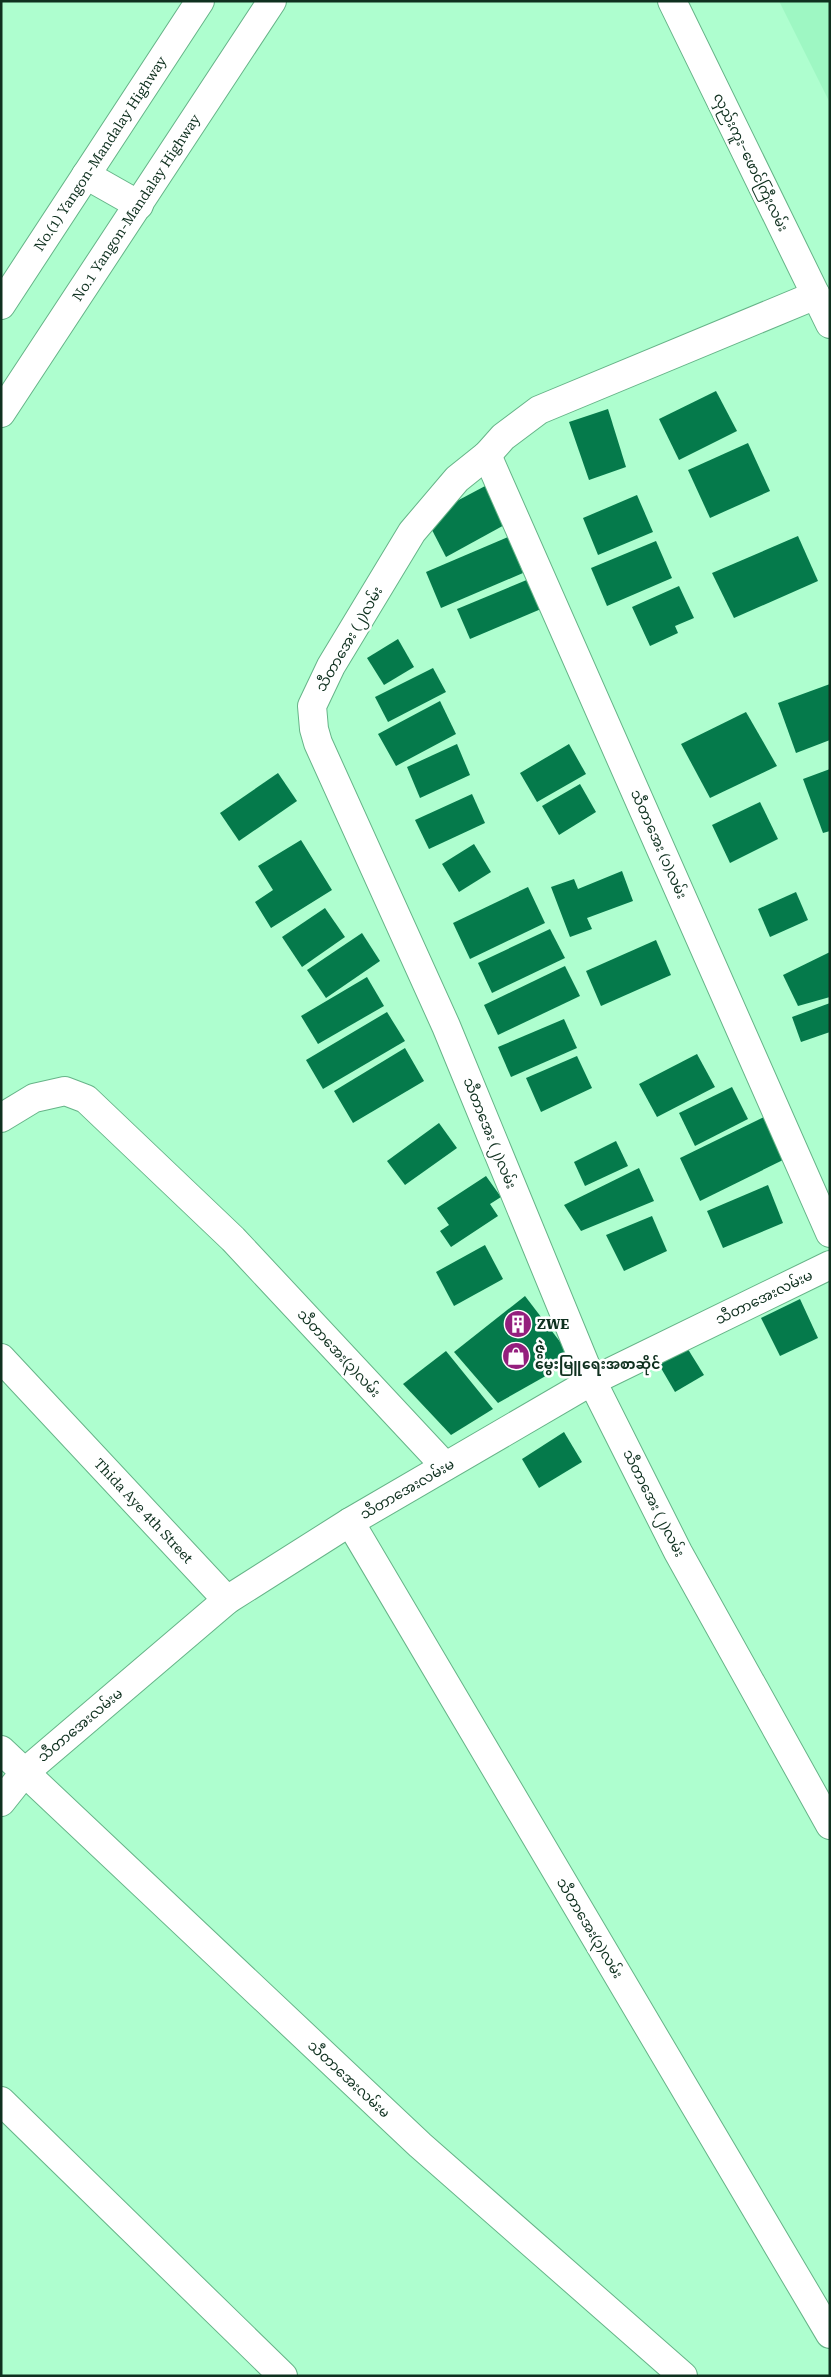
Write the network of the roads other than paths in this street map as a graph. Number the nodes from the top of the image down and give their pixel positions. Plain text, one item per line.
1 (200, 1) edge
2 (272, 1) edge
3 (672, 1) edge
4 (86, 175) junction
5 (138, 204) junction
6 (816, 295) junction
7 (1, 305) edge
8 (830, 324) edge
9 (1, 413) edge
10 (487, 455) junction
11 (1, 1118) edge
12 (830, 1233) edge
13 (830, 1265) edge
14 (1, 1358) edge
15 (592, 1381) junction
16 (445, 1466) junction
17 (350, 1522) junction
18 (227, 1600) junction
19 (1, 1750) edge
20 (24, 1773) junction
21 (1, 1802) edge
22 (830, 1825) edge
23 (1, 2102) edge
24 (830, 2334) edge
25 (283, 2376) edge
26 (683, 2376) edge

1 - 4 main road, No.(1) Yangon-Mandalay Highway
2 - 5 main road, No.1 Yangon-Mandalay Highway
3 - 6 main road, လှည်းကူး−ဖောင်ကြီးလမ်း
4 - 5 main road
4 - 7 main road, No.(1) Yangon-Mandalay Highway
5 - 9 main road, No.1 Yangon-Mandalay Highway
6 - 8 main road, လှည်းကူး−ဖောင်ကြီးလမ်း
6 - 10 main road, သီတာအေး (၂)လမ်း
10 - 12 main road, သီတာအေး (၁)လမ်း
10 - 15 main road, သီတာအေး (၂)လမ်း
11 - 16 main road, သီတာအေး(၃)လမ်း
13 - 15 main road, သီတာအေးလမ်းမ
14 - 18 main road, Thida Aye 4th Street
15 - 16 main road, သီတာအေးလမ်းမ
15 - 22 main road, သီတာအေး (၂)လမ်း
16 - 17 main road, သီတာအေးလမ်းမ
17 - 18 main road, သီတာအေးလမ်းမ
17 - 24 main road, သီတာအေး(၃)လမ်း
18 - 20 main road, သီတာအေးလမ်းမ
19 - 20 main road, သီတာအေးလမ်းမ
20 - 21 main road, သီတာအေးလမ်းမ
20 - 26 main road, သီတာအေးလမ်းမ
23 - 25 main road

